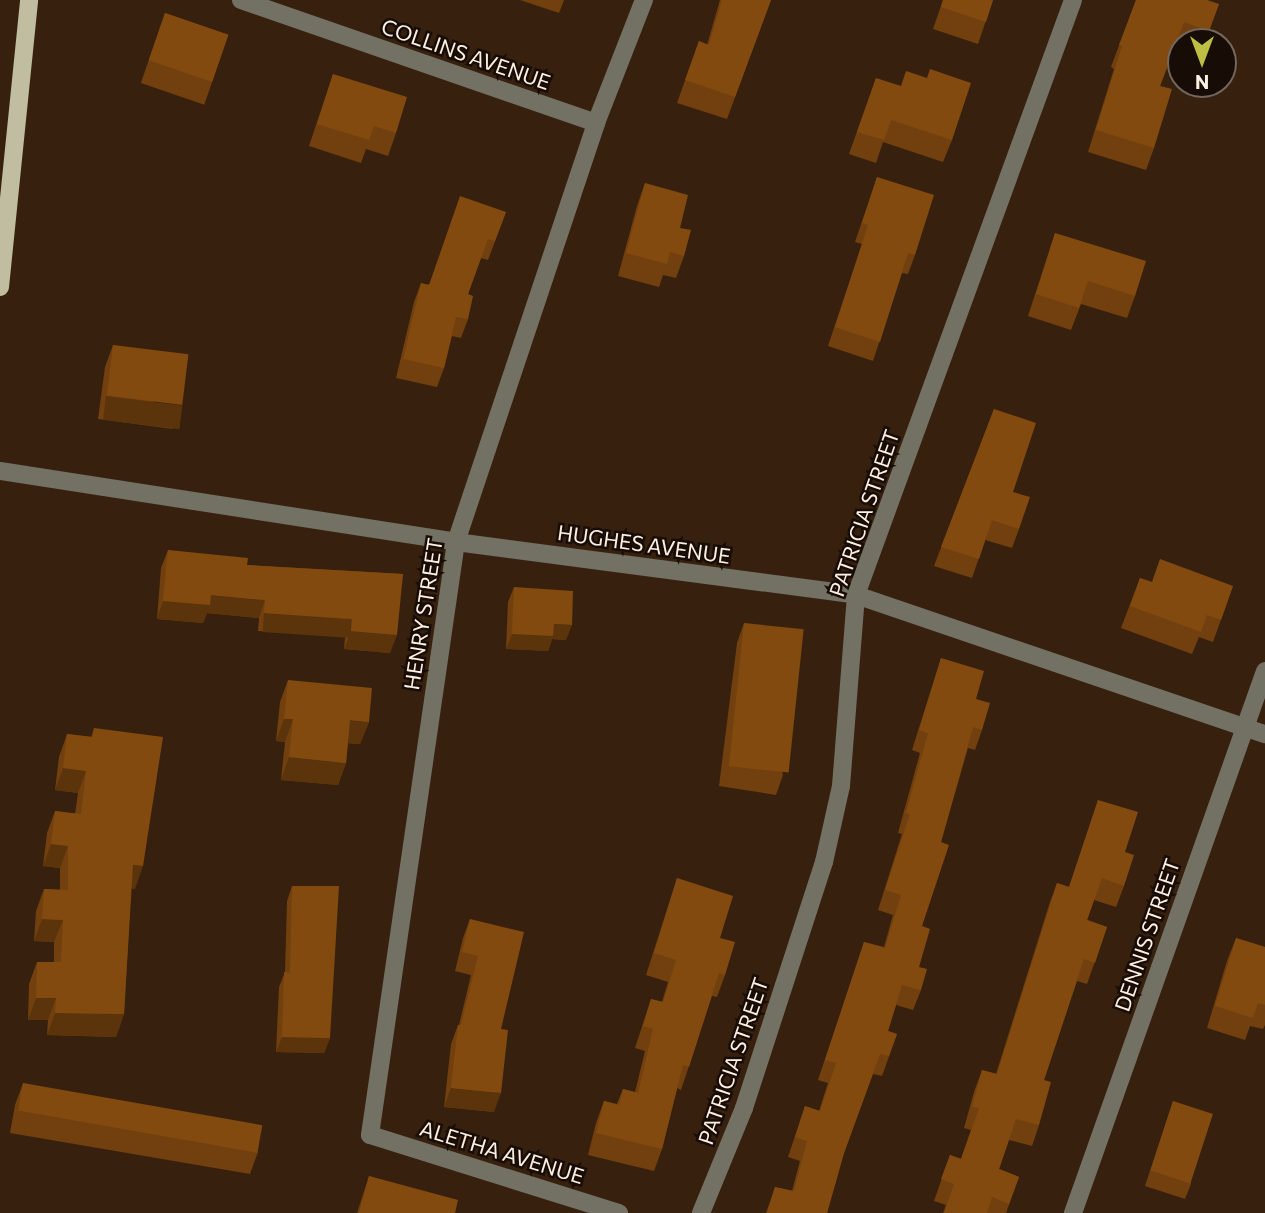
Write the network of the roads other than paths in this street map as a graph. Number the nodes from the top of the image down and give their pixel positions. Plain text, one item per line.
1 (29, 0) edge
2 (241, 0) edge
3 (644, 0) edge
4 (1073, 0) edge
5 (596, 123) junction
6 (0, 287) edge
7 (0, 471) edge
8 (456, 542) junction
9 (856, 595) junction
10 (1265, 671) edge
11 (1245, 727) junction
12 (1265, 734) edge
13 (370, 1135) joint
14 (619, 1213) edge
15 (701, 1213) edge
16 (1073, 1213) edge

1 - 6 main road
2 - 5 street, COLLINS AVENUE
3 - 5 street, HENRY STREET
4 - 9 street, PATRICIA STREET
5 - 8 street, HENRY STREET
7 - 8 street, HUGHES AVENUE
8 - 9 street, HUGHES AVENUE
8 - 13 street, HENRY STREET
9 - 11 street, HUGHES AVENUE
9 - 15 street, PATRICIA STREET
10 - 11 street, DENNIS STREET
11 - 12 street, HUGHES AVENUE
11 - 16 street, DENNIS STREET
13 - 14 street, ALETHA AVENUE

